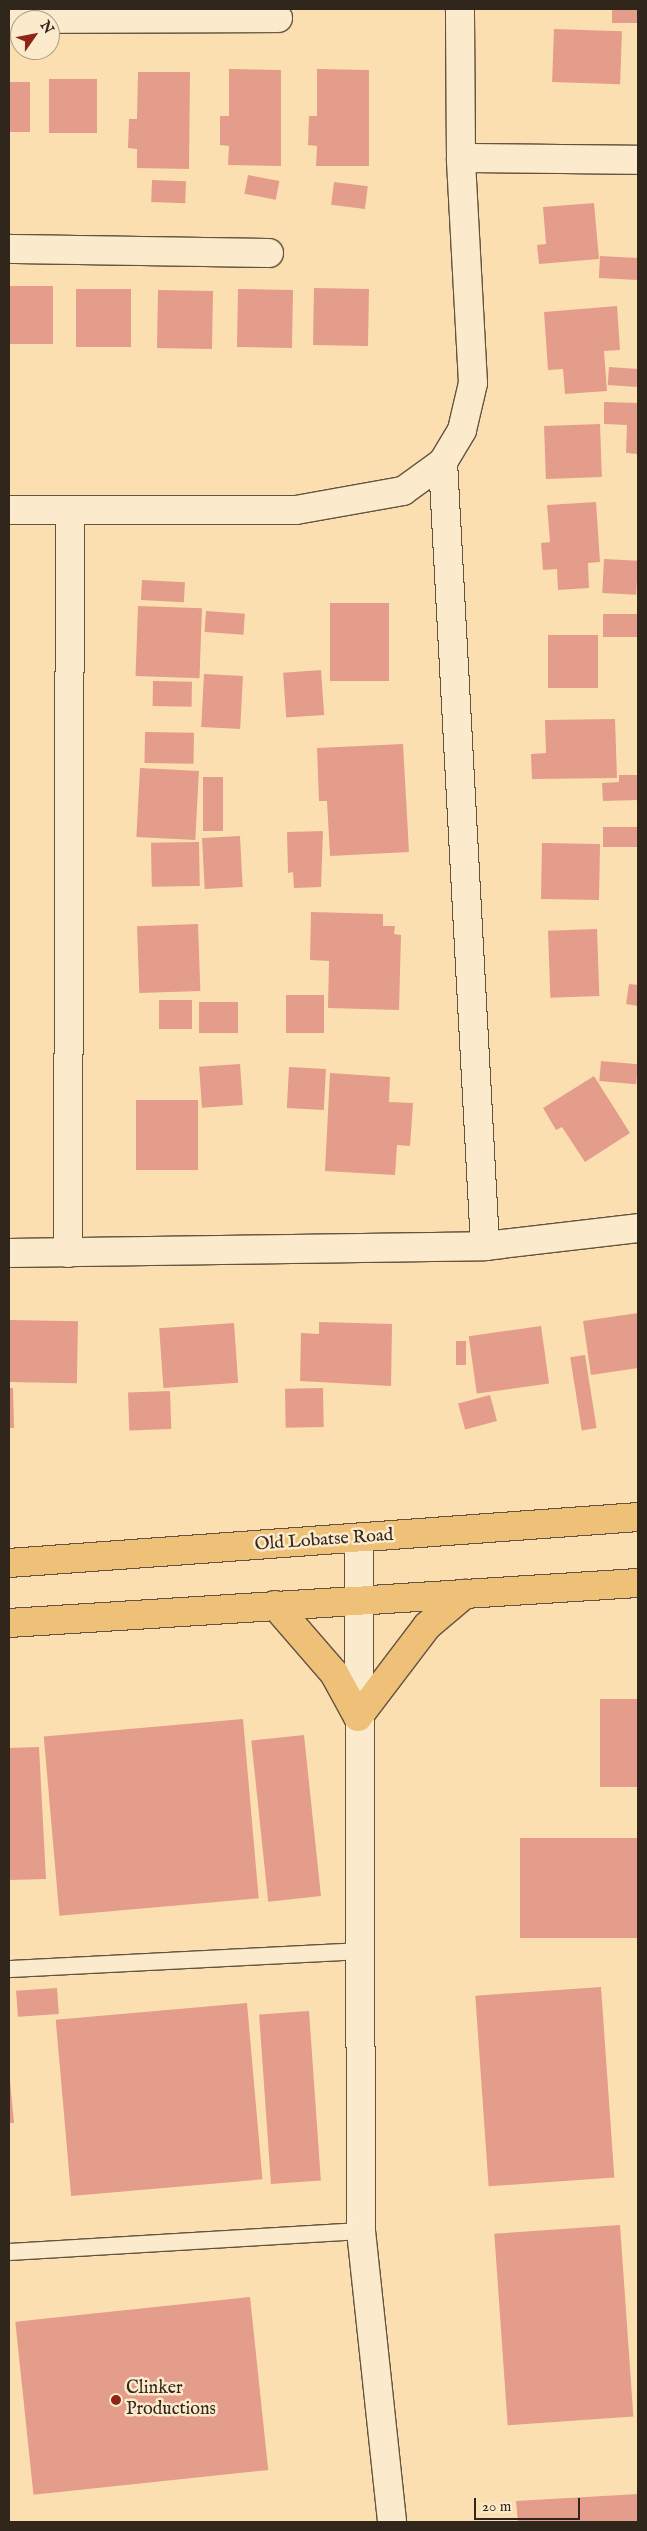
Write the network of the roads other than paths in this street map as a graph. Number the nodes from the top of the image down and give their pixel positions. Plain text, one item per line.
1 (460, 9) edge
2 (278, 18) dead end
3 (9, 19) edge
4 (461, 158) junction
5 (638, 160) edge
6 (9, 249) edge
7 (269, 253) dead end
8 (443, 462) junction
9 (9, 510) edge
10 (70, 511) junction
11 (638, 1228) edge
12 (486, 1246) junction
13 (9, 1253) edge
14 (68, 1253) junction
15 (638, 1517) edge
16 (360, 1539) junction
17 (9, 1562) edge
18 (638, 1583) edge
19 (465, 1594) junction
20 (357, 1600) junction
21 (275, 1605) junction
22 (9, 1623) edge
23 (358, 1717) junction
24 (360, 1951) junction
25 (9, 1969) edge
26 (361, 2231) junction
27 (9, 2252) edge
28 (392, 2522) edge

1 - 4 street
2 - 3 street
4 - 5 street
4 - 8 street
6 - 7 street
8 - 10 street
8 - 12 street
9 - 10 street
10 - 14 street
11 - 12 street
12 - 14 street
13 - 14 street
15 - 16 main road, Old Lobatse Road
16 - 17 main road, Old Lobatse Road
16 - 20 street
18 - 19 main road
19 - 20 main road
19 - 23 main road
20 - 21 main road
20 - 23 street
21 - 22 main road
21 - 23 main road
23 - 24 street
24 - 25 lane
24 - 26 street
26 - 27 lane
26 - 28 street

